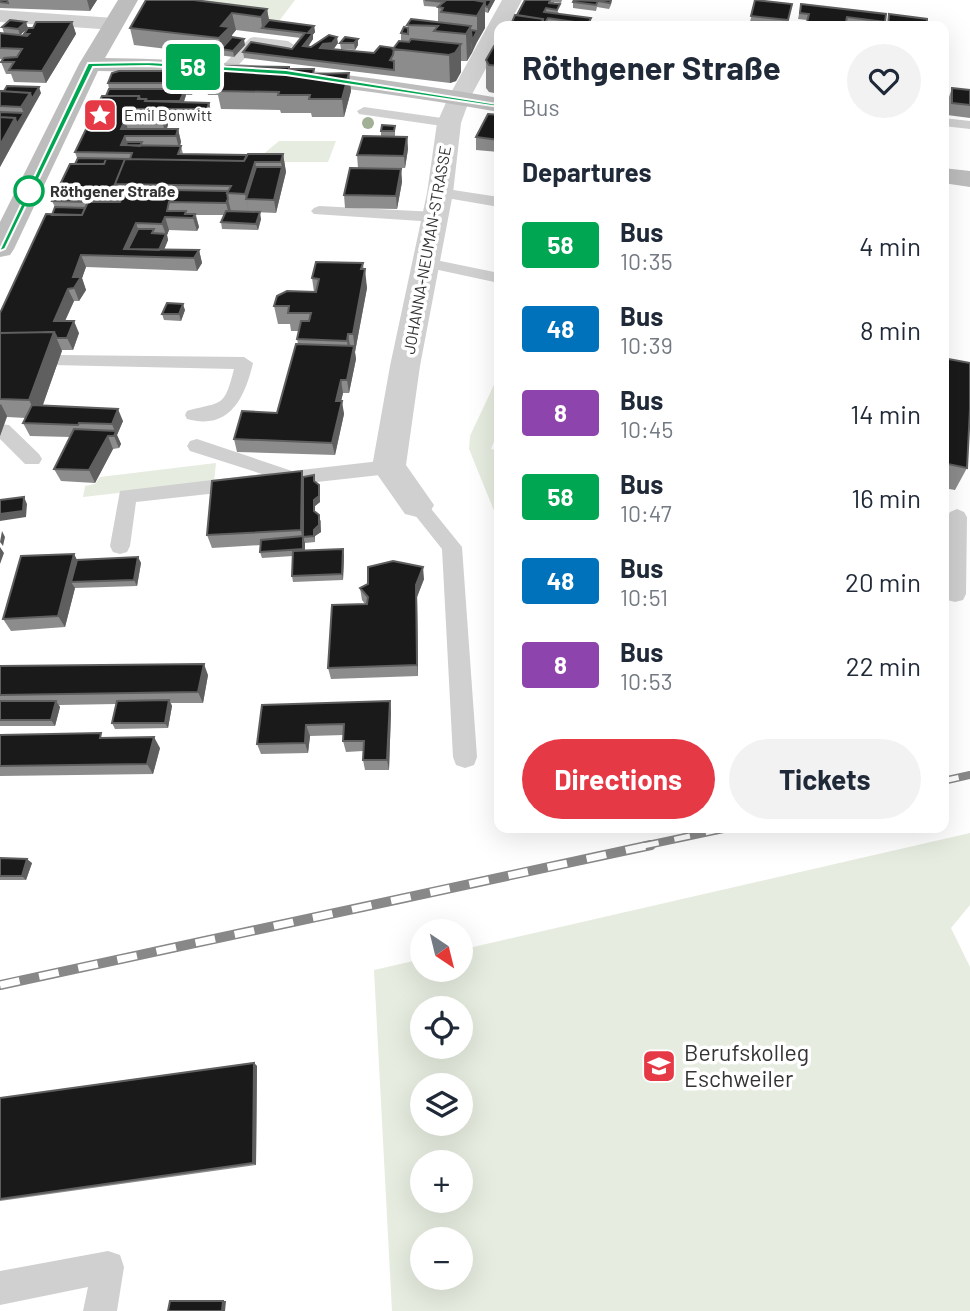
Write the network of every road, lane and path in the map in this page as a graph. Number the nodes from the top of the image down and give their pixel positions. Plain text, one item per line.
1 (128, 0) edge
2 (512, 0) edge
3 (0, 16) edge
4 (501, 21) edge
5 (114, 24) junction
6 (494, 34) edge
7 (288, 45) edge
8 (90, 64) junction
9 (227, 69) junction
10 (494, 106) edge
11 (454, 110) junction
12 (363, 111) dead end
13 (949, 123) edge
14 (970, 125) edge
15 (949, 176) edge
16 (970, 179) edge
17 (494, 202) edge
18 (438, 205) junction
19 (319, 211) dead end
20 (7, 220) edge
21 (0, 249) edge
22 (426, 263) junction
23 (494, 277) edge
24 (58, 361) dead end
25 (194, 415) dead end
26 (2, 430) dead end
27 (197, 446) dead end
28 (32, 459) dead end
29 (389, 467) junction
30 (294, 477) junction
31 (417, 505) joint
32 (957, 516) edge
33 (120, 546) dead end
34 (955, 594) dead end
35 (465, 757) dead end
36 (0, 1288) edge
37 (100, 1311) edge

1 - 5 main road
2 - 4 street, JOHANNA-NEUMAN-STRASSE
3 - 5 street
5 - 8 main road
6 - 11 street, JOHANNA-NEUMAN-STRASSE
7 - 9 lane
8 - 9 main road
8 - 20 main road
9 - 11 main road
10 - 11 main road
11 - 12 lane
11 - 18 street, JOHANNA-NEUMAN-STRASSE
13 - 14 lane
15 - 16 main road
17 - 18 lane
18 - 19 lane
18 - 22 street, JOHANNA-NEUMAN-STRASSE
20 - 21 main road
22 - 23 lane
22 - 29 street, JOHANNA-NEUMAN-STRASSE
24 - 25 lane
26 - 28 lane
27 - 30 lane
29 - 30 lane
29 - 31 street
30 - 33 lane
31 - 35 lane
32 - 34 lane
36 - 37 lane

